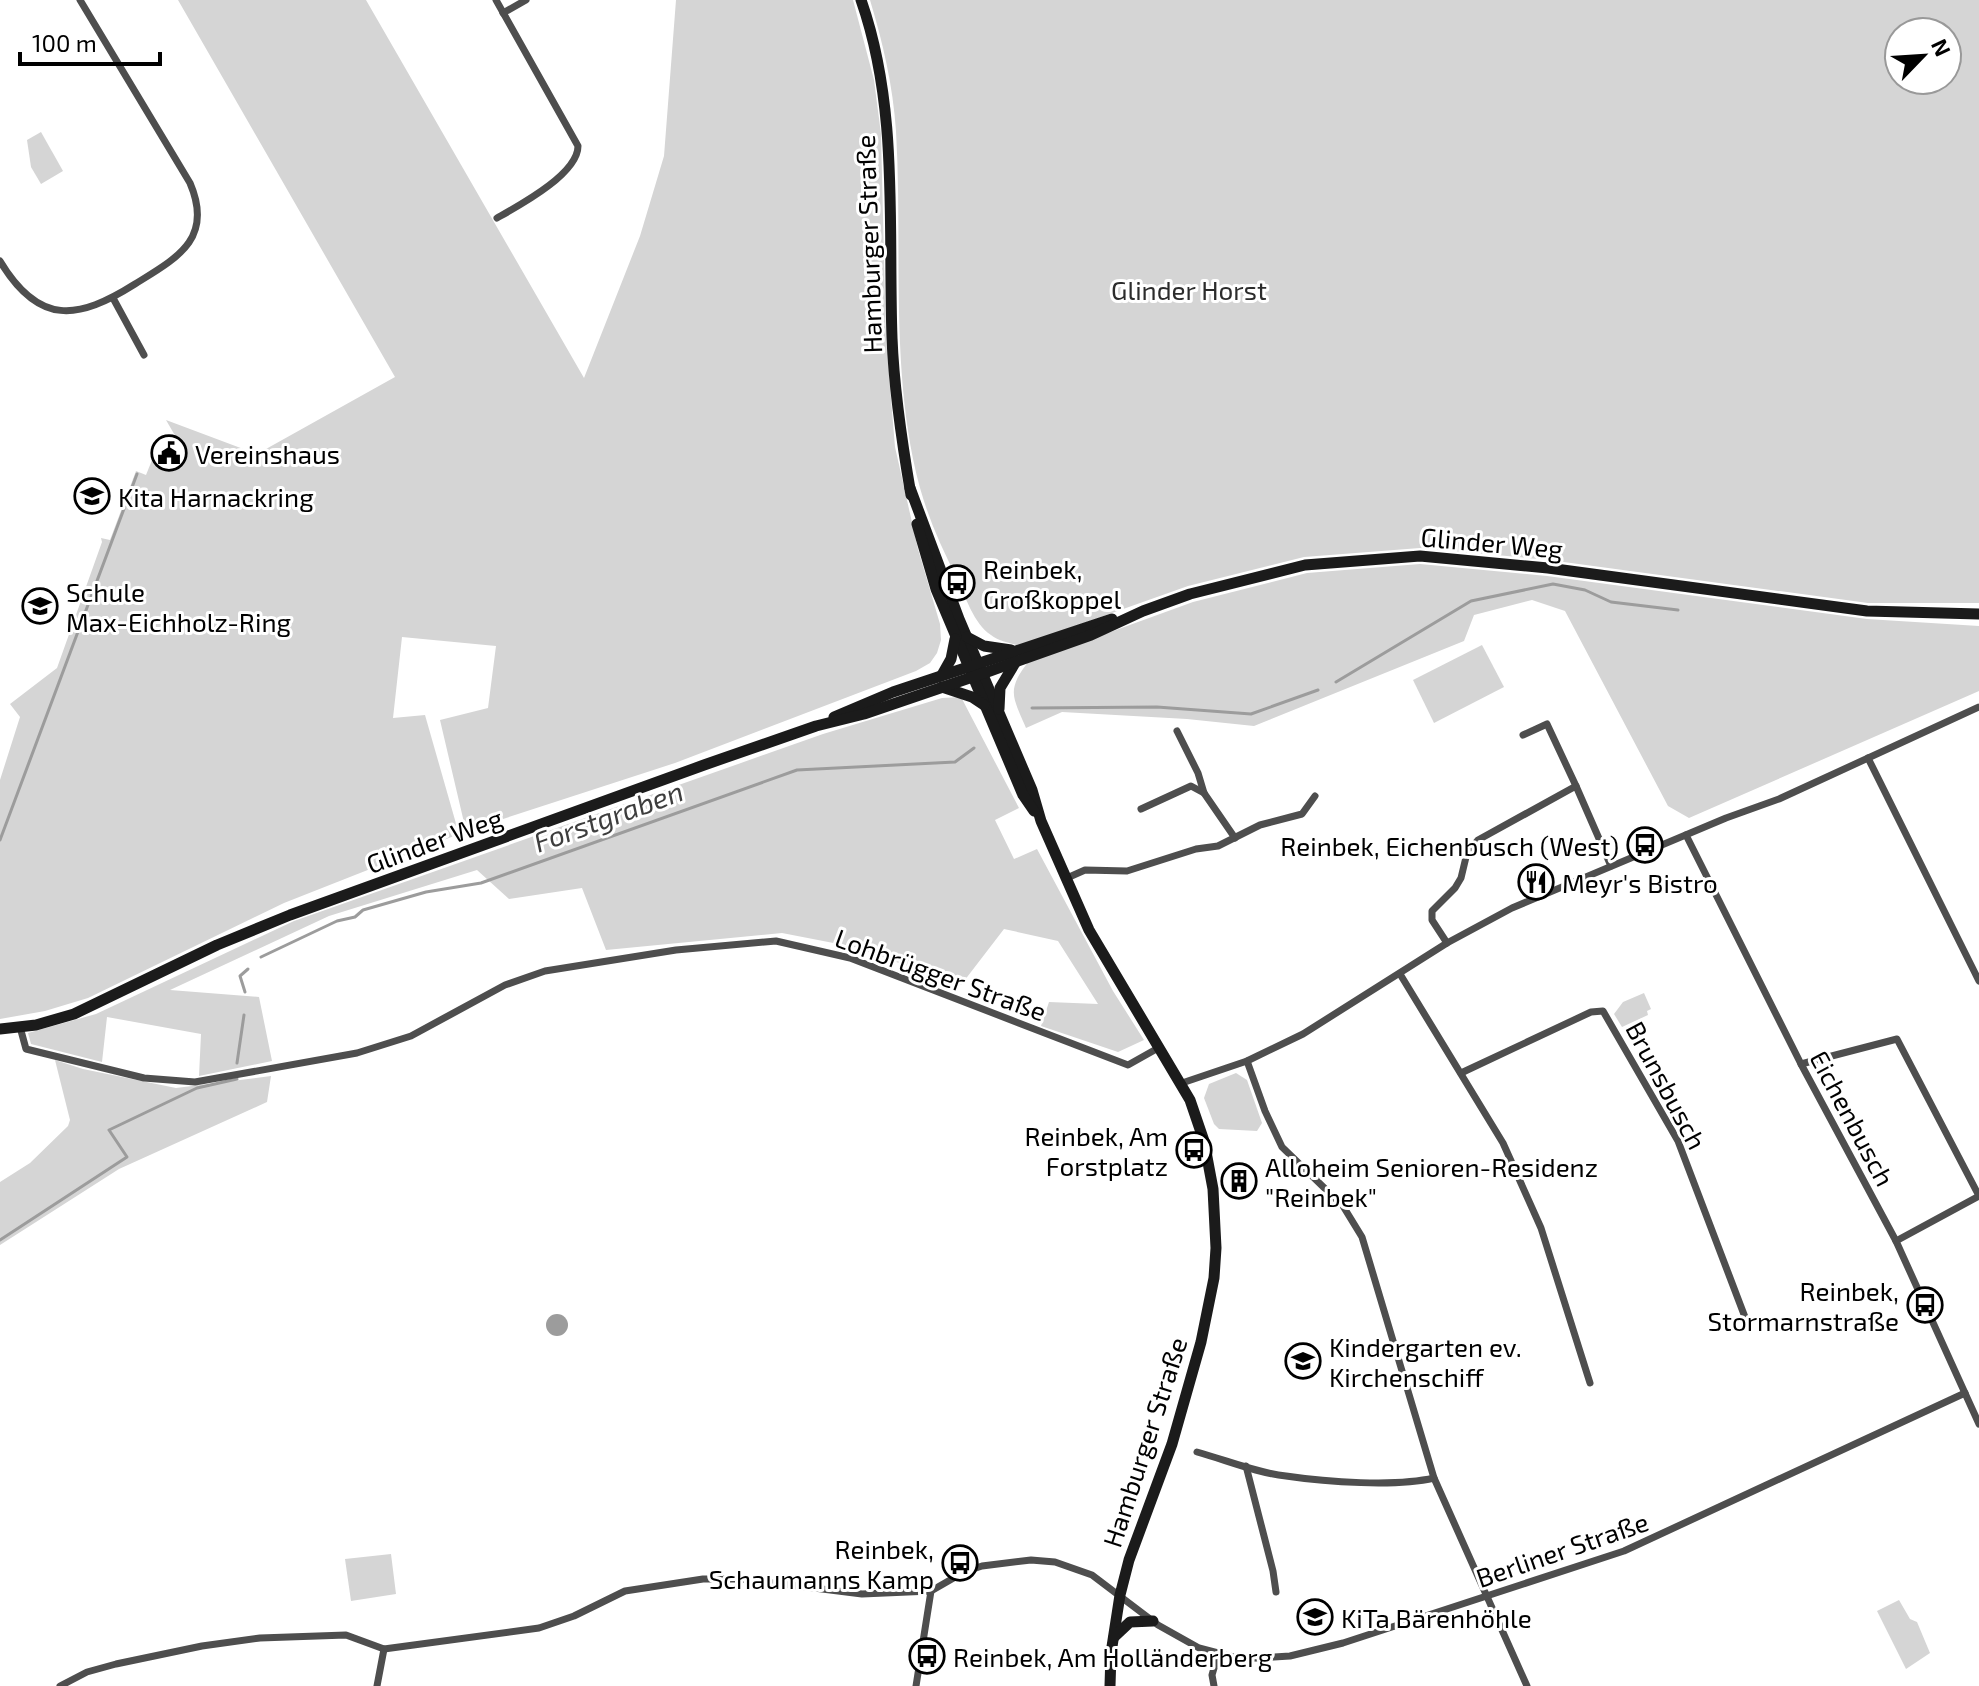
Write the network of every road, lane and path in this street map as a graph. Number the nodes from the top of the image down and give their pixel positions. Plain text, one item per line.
1 (80, 0) edge
2 (496, 0) edge
3 (526, 0) edge
4 (861, 0) edge
5 (503, 13) junction
6 (497, 218) dead end
7 (0, 261) edge
8 (113, 298) junction
9 (129, 326) junction
10 (145, 336) dead end
11 (144, 355) dead end
12 (1979, 614) edge
13 (961, 636) junction
14 (1016, 656) junction
15 (975, 670) junction
16 (942, 681) junction
17 (984, 705) junction
18 (1979, 707) edge
19 (1000, 718) junction
20 (1177, 731) dead end
21 (1523, 735) dead end
22 (1868, 758) junction
23 (1576, 786) junction
24 (1204, 793) junction
25 (1315, 796) dead end
26 (1141, 809) dead end
27 (1041, 821) junction
28 (1686, 835) junction
29 (1235, 838) junction
30 (1611, 866) junction
31 (1067, 878) junction
32 (1447, 943) junction
33 (1400, 974) junction
34 (1979, 979) edge
35 (20, 1027) junction
36 (0, 1029) edge
37 (1160, 1047) junction
38 (1247, 1061) junction
39 (1801, 1064) junction
40 (1461, 1073) junction
41 (1182, 1083) junction
42 (1979, 1196) edge
43 (1896, 1241) junction
44 (1748, 1325) dead end
45 (1590, 1383) dead end
46 (1965, 1393) junction
47 (1979, 1424) edge
48 (1197, 1452) dead end
49 (1246, 1466) junction
50 (1434, 1478) junction
51 (931, 1591) junction
52 (1276, 1592) dead end
53 (1120, 1595) junction
54 (1486, 1597) junction
55 (1153, 1621) junction
56 (1114, 1637) junction
57 (384, 1649) junction
58 (1218, 1654) junction
59 (60, 1686) edge
60 (377, 1686) edge
61 (916, 1686) edge
62 (1110, 1686) edge
63 (1214, 1686) edge
64 (1527, 1686) edge

1 - 8 street
2 - 5 street
3 - 5 street
4 - 13 main road, Hamburger Straße
5 - 6 street
7 - 8 street
8 - 9 street
9 - 10 street
9 - 11 street
12 - 14 main road, Glinder Weg
13 - 14 main road
13 - 15 main road, Hamburger Straße
13 - 16 main road
14 - 15 main road, Glinder Weg
14 - 19 main road
15 - 16 main road, Glinder Weg
15 - 17 main road, Hamburger Straße
15 - 19 main road, Hamburger Straße
16 - 17 main road
16 - 35 main road, Glinder Weg
17 - 27 main road, Hamburger Straße
18 - 22 street
19 - 27 main road, Hamburger Straße
20 - 24 street
21 - 23 street
22 - 28 street
22 - 34 street
23 - 30 street
23 - 32 street
24 - 26 street
24 - 29 street
25 - 29 street
27 - 31 main road, Hamburger Straße
28 - 30 street
28 - 39 street, Eichenbusch
29 - 31 street
30 - 32 street
31 - 37 main road, Hamburger Straße
32 - 33 street
33 - 38 street
33 - 40 street
35 - 36 main road, Glinder Weg
35 - 37 street, Lohbrügger Straße
37 - 41 main road, Hamburger Straße
38 - 41 street
38 - 50 street
39 - 42 street
39 - 43 street, Eichenbusch
40 - 44 street, Brunsbusch
40 - 45 street
41 - 53 main road, Hamburger Straße
42 - 43 street
43 - 46 street, Eichenbusch
46 - 47 street, Eichenbusch
46 - 54 street, Berliner Straße
48 - 49 street
49 - 50 street
49 - 52 street
50 - 54 street
51 - 53 street, Berliner Straße
51 - 57 street
51 - 61 street
53 - 55 street, Berliner Straße
53 - 56 main road, Hamburger Straße
54 - 58 street, Berliner Straße
54 - 64 street
55 - 56 main road
55 - 58 street, Berliner Straße
56 - 62 main road, Hamburger Straße
57 - 59 street
57 - 60 street
58 - 63 street

